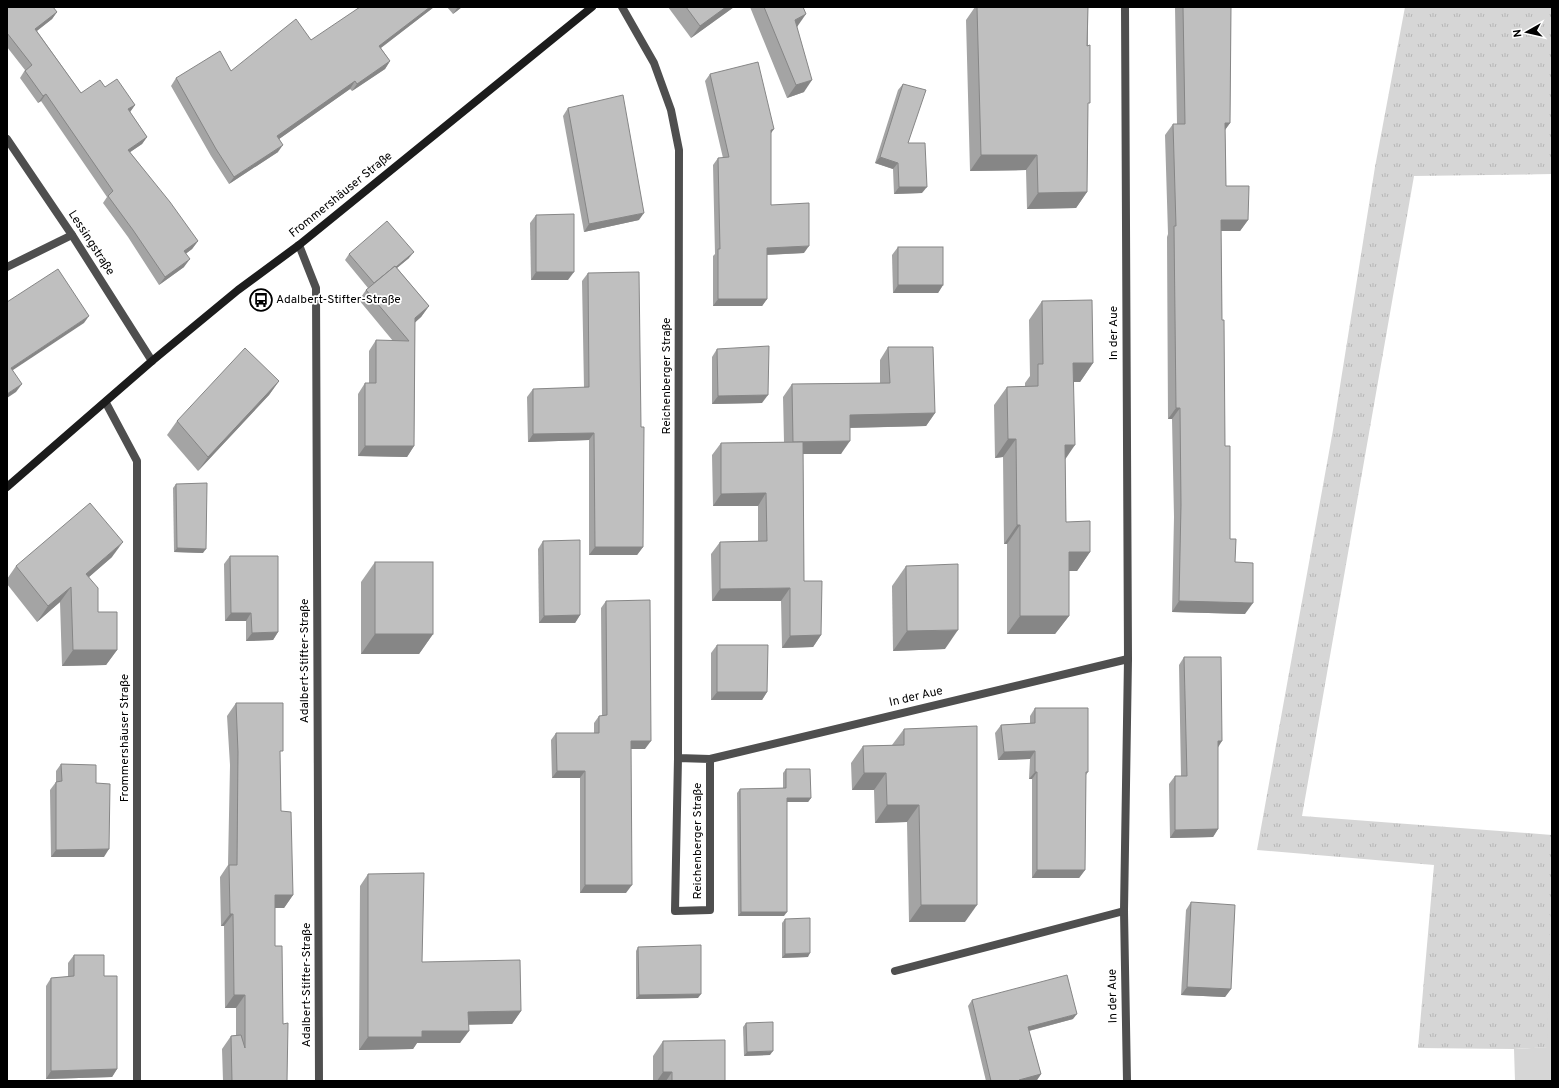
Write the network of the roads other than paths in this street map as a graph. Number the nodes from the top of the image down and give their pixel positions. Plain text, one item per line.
1 (592, 7) edge
2 (622, 7) edge
3 (1125, 7) edge
4 (7, 139) edge
5 (72, 235) junction
6 (299, 245) junction
7 (7, 267) edge
8 (152, 361) junction
9 (106, 403) junction
10 (7, 488) edge
11 (1128, 659) junction
12 (678, 758) junction
13 (710, 758) junction
14 (1124, 911) junction
15 (895, 971) dead end
16 (137, 1081) edge
17 (319, 1081) edge
18 (1127, 1081) edge

1 - 6 main road, Frommershäuser Straße
2 - 12 street, Reichenberger Straße
3 - 11 street, In der Aue
4 - 5 street, Lessingstraße
5 - 7 street
5 - 8 street, Lessingstraße
6 - 8 main road, Frommershäuser Straße
6 - 17 street, Adalbert-Stifter-Straße
8 - 9 main road, Frommershäuser Straße
9 - 10 main road, Frommershäuser Straße
9 - 16 street, Frommershäuser Straße
11 - 13 street, In der Aue
11 - 14 street, In der Aue
12 - 13 street
12 - 13 street, Reichenberger Straße
14 - 15 street
14 - 18 street, In der Aue

